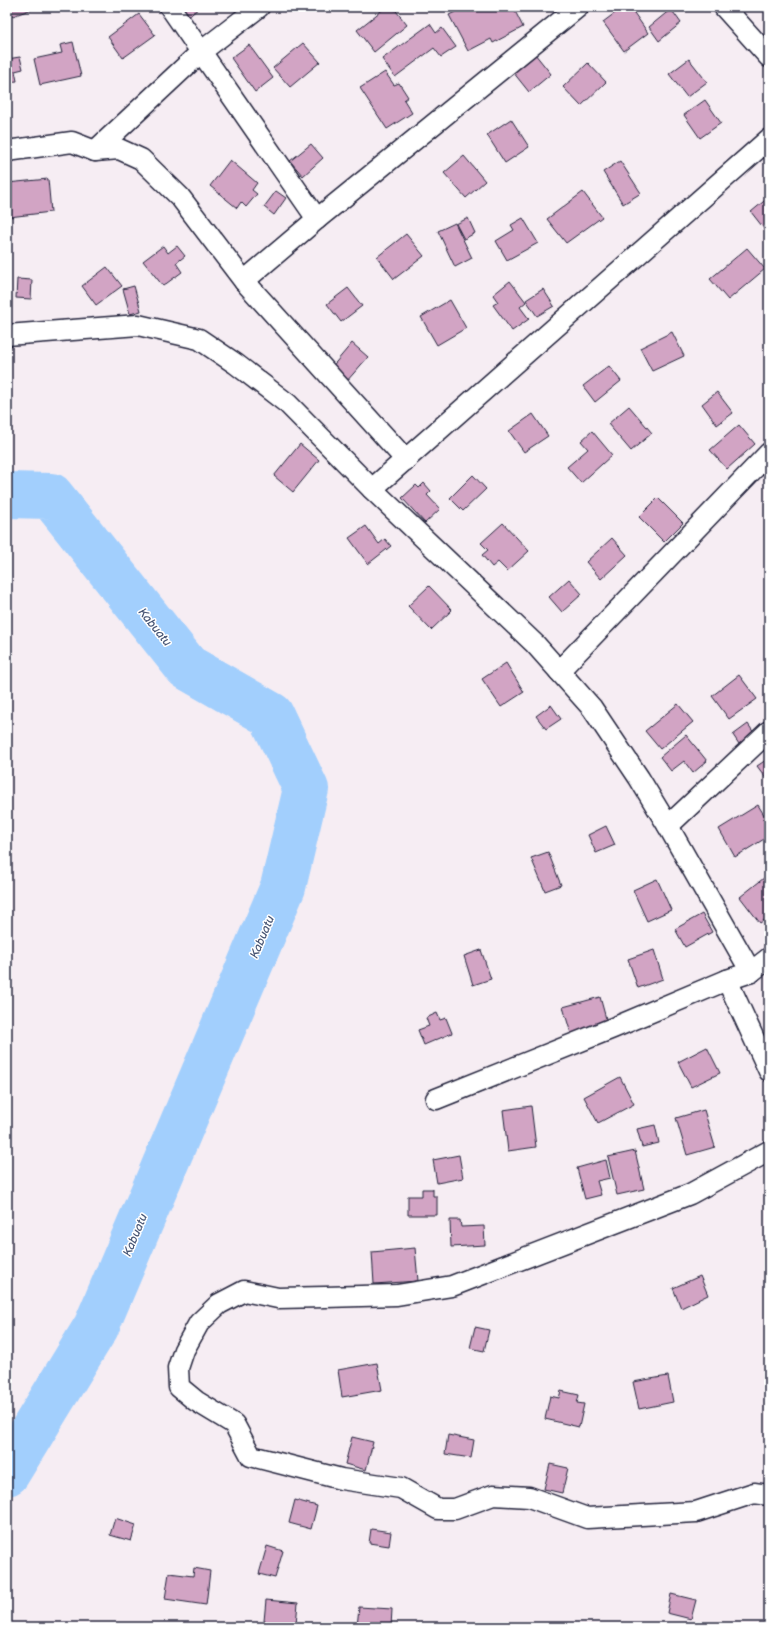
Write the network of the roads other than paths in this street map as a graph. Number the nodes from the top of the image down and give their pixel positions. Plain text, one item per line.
1 (170, 7) edge
2 (260, 7) edge
3 (578, 7) edge
4 (724, 7) edge
5 (202, 51) junction
6 (769, 57) edge
7 (769, 139) edge
8 (7, 151) edge
9 (95, 151) junction
10 (317, 219) junction
11 (244, 281) junction
12 (7, 335) edge
13 (769, 453) edge
14 (406, 460) junction
15 (372, 489) junction
16 (559, 670) junction
17 (769, 731) edge
18 (668, 826) junction
19 (769, 958) edge
20 (751, 972) junction
21 (727, 980) junction
22 (769, 1071) edge
23 (436, 1099) dead end
24 (769, 1151) edge
25 (769, 1495) edge

1 - 5 street
2 - 5 street
3 - 10 street
4 - 6 street
5 - 9 street
5 - 10 street
7 - 14 street
8 - 9 street
9 - 11 street
10 - 11 street
11 - 14 street
12 - 15 street
13 - 16 street
14 - 15 street
15 - 16 street
16 - 18 street
17 - 18 street
18 - 20 street
19 - 20 street
20 - 21 street
21 - 22 street
21 - 23 street
24 - 25 street

